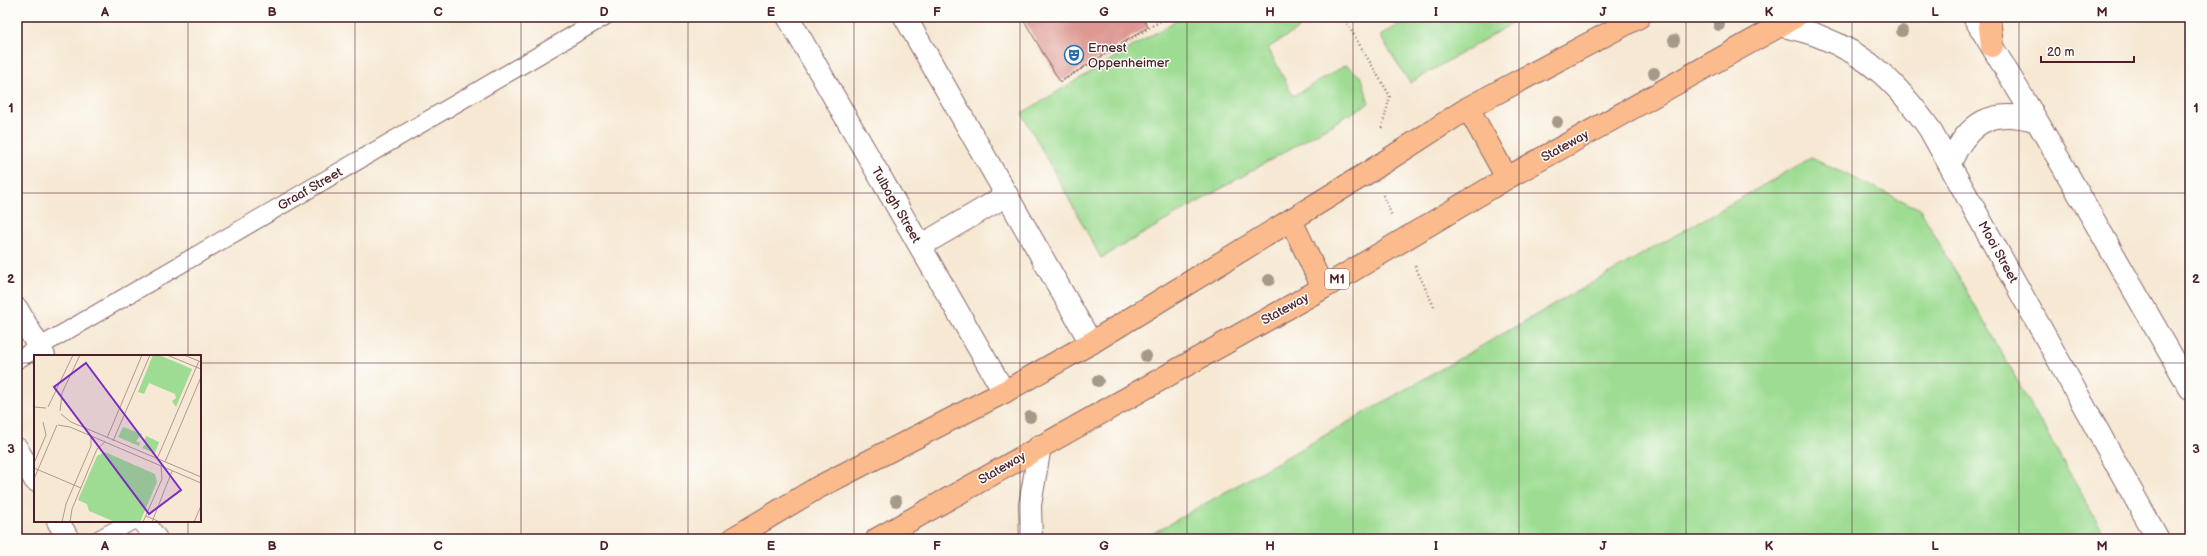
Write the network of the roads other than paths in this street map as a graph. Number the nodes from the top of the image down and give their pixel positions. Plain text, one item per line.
1 (604, 17) edge
2 (788, 17) edge
3 (905, 17) edge
4 (1639, 17) edge
5 (1974, 17) edge
6 (1989, 17) edge
7 (1787, 21) edge
8 (1992, 46) junction
9 (1468, 108) junction
10 (2037, 122) junction
11 (1950, 164) junction
12 (1507, 178) junction
13 (1007, 195) junction
14 (1290, 220) junction
15 (920, 246) junction
16 (1323, 288) junction
17 (17, 309) edge
18 (1091, 343) junction
19 (41, 352) edge
20 (17, 360) edge
21 (2190, 388) edge
22 (1004, 392) junction
23 (1040, 446) junction
24 (17, 448) edge
25 (34, 478) edge
26 (59, 522) edge
27 (130, 522) edge
28 (144, 522) edge
29 (68, 539) edge
30 (99, 539) edge
31 (156, 539) edge
32 (732, 539) edge
33 (877, 539) edge
34 (1031, 539) edge
35 (2158, 539) edge

1 - 19 lane, Graaf Street
2 - 15 street, Tulbagh Street
3 - 13 street
4 - 9 main road
5 - 8 street
6 - 8 main road
7 - 11 street, Mooi Street
7 - 12 main road, Stateway / M1
8 - 10 street
9 - 12 main road
9 - 14 main road
10 - 11 street
10 - 21 street
11 - 35 street, Mooi Street
12 - 16 main road, Stateway / M1
13 - 15 street
13 - 18 street
14 - 16 main road
14 - 18 main road
15 - 22 street, Tulbagh Street
16 - 23 main road, Stateway / M1
17 - 19 street
18 - 22 main road
19 - 20 lane, Graaf Street
22 - 32 main road
23 - 33 main road, Stateway / M1
23 - 34 street
24 - 25 street
26 - 29 street
27 - 30 lane
28 - 31 street

